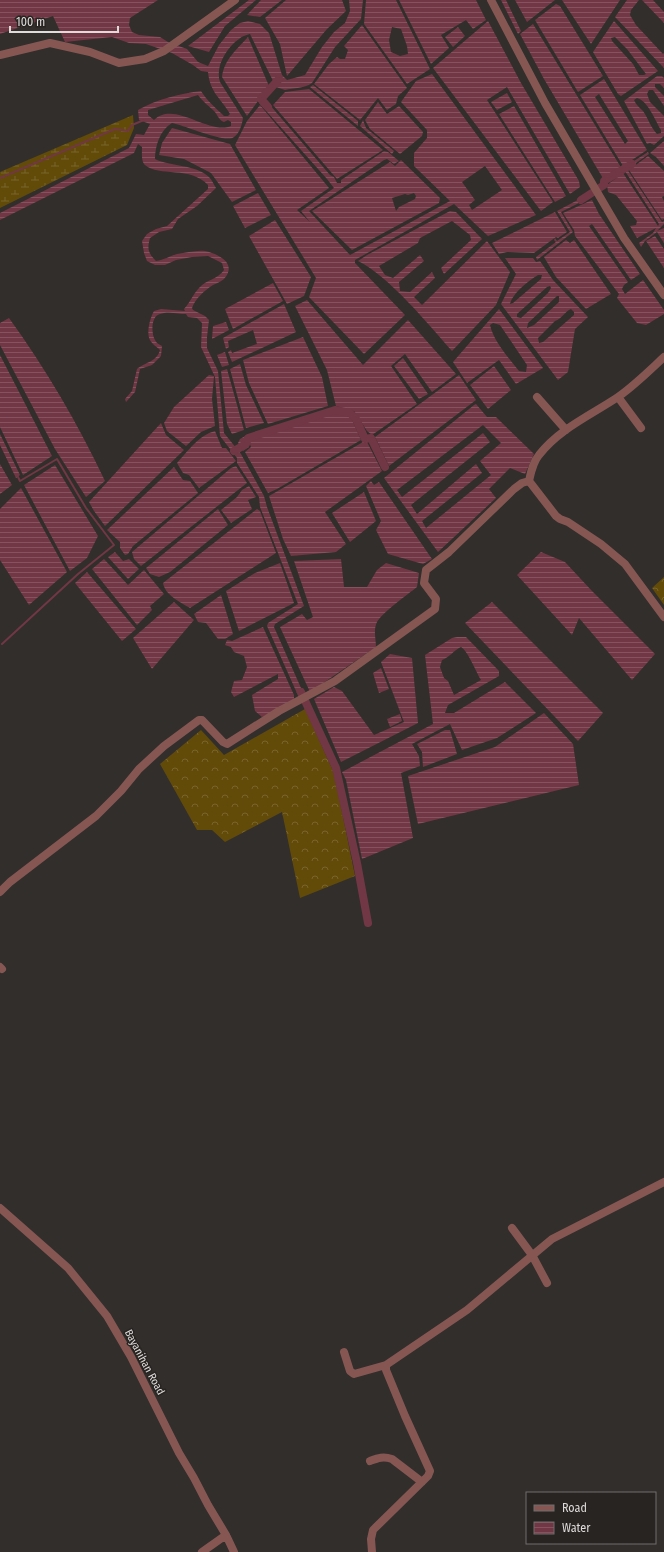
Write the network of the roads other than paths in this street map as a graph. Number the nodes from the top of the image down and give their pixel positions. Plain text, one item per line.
1 (235, 0) edge
2 (490, 0) edge
3 (0, 55) edge
4 (664, 295) edge
5 (664, 357) edge
6 (618, 397) junction
7 (537, 398) dead end
8 (641, 428) dead end
9 (566, 430) junction
10 (529, 481) junction
11 (664, 617) edge
12 (0, 892) edge
13 (664, 1182) edge
14 (0, 1208) edge
15 (512, 1228) dead end
16 (532, 1255) junction
17 (547, 1283) dead end
18 (344, 1352) dead end
19 (386, 1364) junction
20 (370, 1461) dead end
21 (422, 1482) junction
22 (226, 1535) junction
23 (202, 1552) edge
24 (234, 1552) edge
25 (372, 1552) edge

1 - 3 street
2 - 4 street
5 - 6 street
6 - 8 street
6 - 9 street
7 - 9 street
9 - 10 street
10 - 11 street
10 - 12 street
13 - 16 street
14 - 22 street, Bayanihan Road
15 - 16 street
16 - 17 street
16 - 19 street
18 - 19 street
19 - 21 street
20 - 21 street
21 - 25 street
22 - 23 street
22 - 24 street, Bayanihan Road

